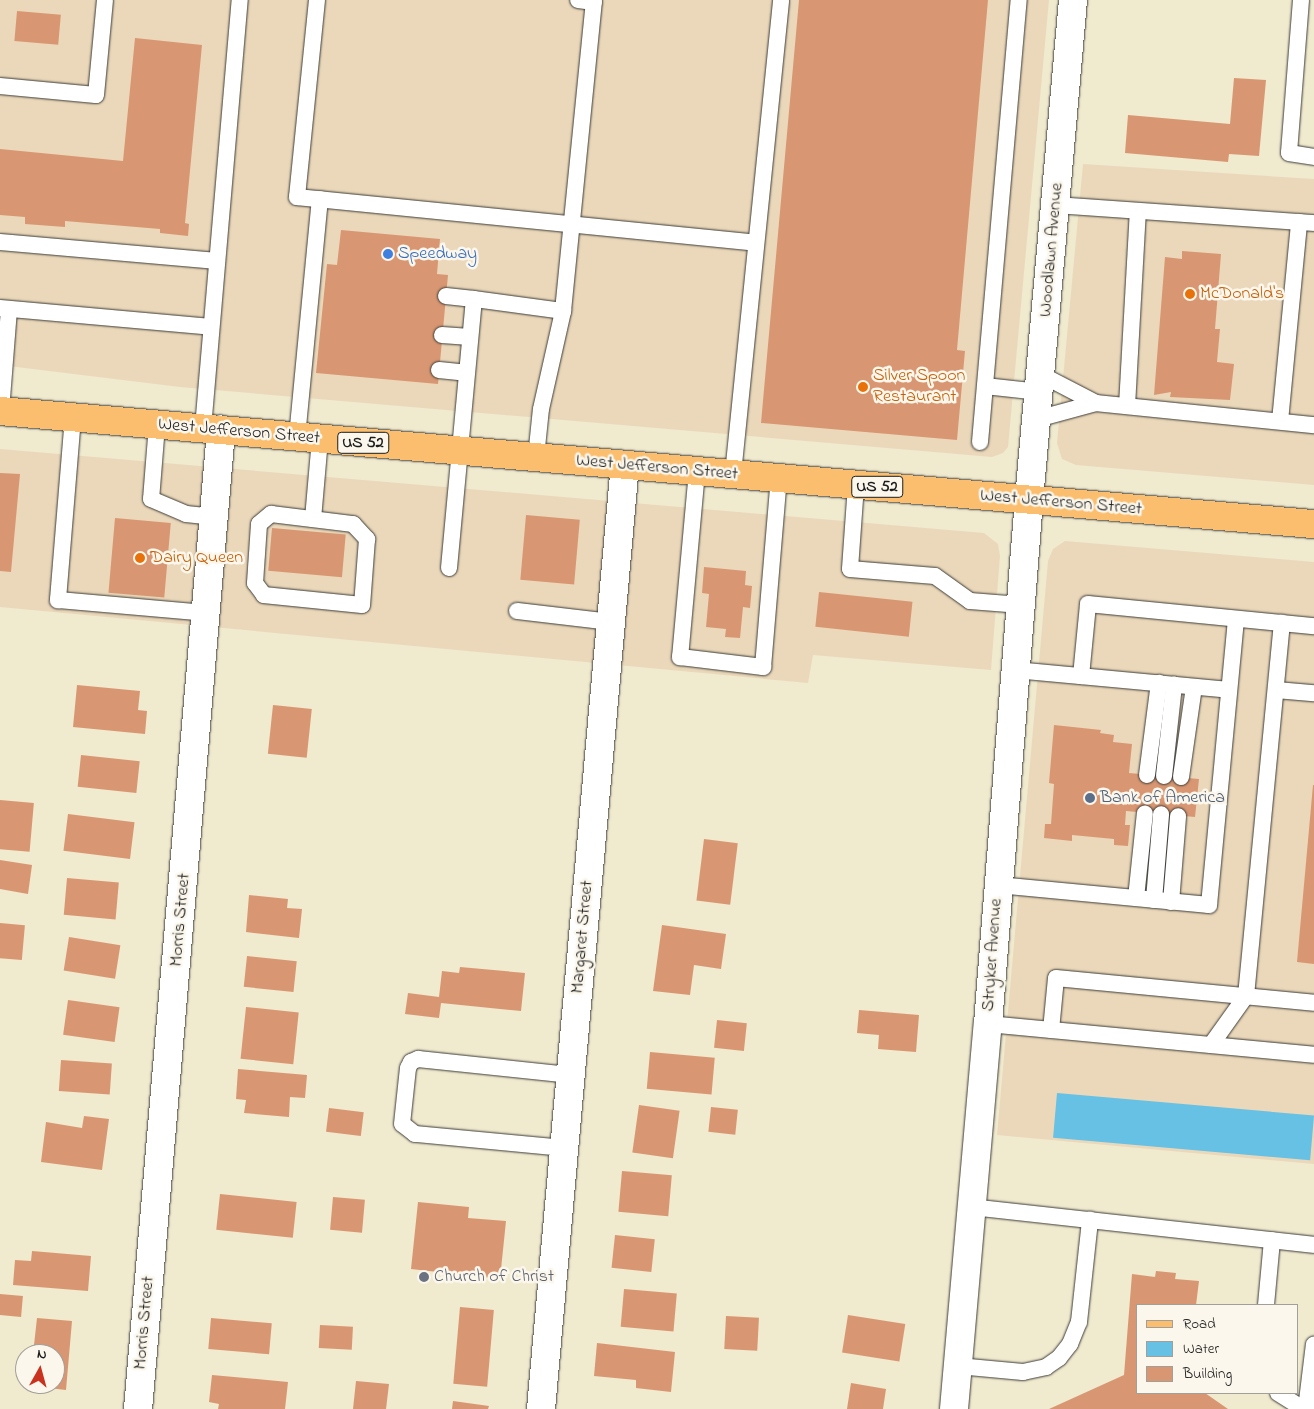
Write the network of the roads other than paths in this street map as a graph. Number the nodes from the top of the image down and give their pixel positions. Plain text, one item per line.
1 (105, 0) edge
2 (240, 0) edge
3 (317, 0) edge
4 (781, 0) edge
5 (1019, 0) edge
6 (1073, 0) edge
7 (1301, 0) edge
8 (589, 1) edge
9 (0, 86) edge
10 (1314, 157) edge
11 (320, 199) junction
12 (1056, 205) junction
13 (1138, 212) junction
14 (1307, 223) edge
15 (572, 224) junction
16 (0, 242) edge
17 (756, 243) junction
18 (217, 261) junction
19 (446, 296) dead end
20 (474, 299) junction
21 (5, 309) edge
22 (563, 311) junction
23 (212, 327) junction
24 (442, 335) dead end
25 (470, 338) junction
26 (439, 370) dead end
27 (466, 373) junction
28 (1041, 384) junction
29 (985, 386) junction
30 (1096, 403) junction
31 (1127, 406) junction
32 (0, 411) edge
33 (73, 418) junction
34 (1037, 419) junction
35 (1280, 421) junction
36 (157, 425) junction
37 (1314, 426) edge
38 (212, 429) junction
39 (308, 438) junction
40 (980, 442) dead end
41 (458, 451) junction
42 (536, 457) junction
43 (625, 465) junction
44 (697, 471) junction
45 (733, 474) junction
46 (779, 478) junction
47 (856, 485) junction
48 (1029, 500) junction
49 (215, 517) junction
50 (313, 519) junction
51 (1314, 524) edge
52 (449, 568) dead end
53 (1021, 605) junction
54 (517, 611) dead end
55 (208, 613) junction
56 (1236, 618) junction
57 (611, 622) junction
58 (1282, 623) junction
59 (1314, 626) edge
60 (1015, 670) junction
61 (1081, 676) junction
62 (1166, 684) junction
63 (1194, 687) junction
64 (1229, 690) junction
65 (1276, 690) junction
66 (1314, 693) edge
67 (1156, 775) dead end
68 (1181, 777) dead end
69 (1178, 816) dead end
70 (998, 885) junction
71 (1136, 898) junction
72 (1154, 900) junction
73 (1171, 902) junction
74 (1246, 996) junction
75 (1314, 1003) edge
76 (988, 1024) junction
77 (1051, 1030) junction
78 (1211, 1045) junction
79 (1314, 1055) edge
80 (571, 1074) junction
81 (564, 1148) junction
82 (971, 1207) junction
83 (1090, 1220) junction
84 (1272, 1240) junction
85 (1314, 1245) edge
86 (1266, 1304) edge
87 (1314, 1344) edge
88 (958, 1366) junction
89 (1280, 1394) edge
90 (138, 1409) edge
91 (540, 1409) edge
92 (954, 1409) edge
93 (1305, 1409) edge

1 - 9 lane
2 - 18 lane
3 - 11 lane
4 - 17 lane
5 - 29 lane
6 - 12 street, Woodlawn Avenue
7 - 10 lane
8 - 15 lane
11 - 15 lane
11 - 39 lane
12 - 13 lane
12 - 28 street, Woodlawn Avenue
13 - 14 lane
13 - 31 lane
14 - 35 lane
15 - 17 lane
15 - 22 lane
16 - 18 lane
17 - 45 lane
18 - 23 lane
19 - 20 lane
20 - 22 lane
20 - 25 lane
21 - 23 lane
21 - 32 lane
22 - 42 lane
23 - 38 lane
24 - 25 lane
25 - 27 lane
26 - 27 lane
27 - 41 lane
28 - 29 lane
28 - 30 lane
28 - 34 street, Woodlawn Avenue
29 - 40 lane
30 - 31 lane
30 - 34 lane
31 - 35 lane
32 - 33 main road, West Jefferson Street / US 52
33 - 36 main road, West Jefferson Street / US 52
33 - 55 lane
34 - 48 street, Woodlawn Avenue
35 - 37 lane
36 - 38 main road, West Jefferson Street / US 52
36 - 49 lane
38 - 39 main road, West Jefferson Street / US 52
38 - 49 street, Morris Street
39 - 41 main road, West Jefferson Street / US 52
39 - 50 lane
41 - 42 main road, West Jefferson Street / US 52
41 - 52 lane
42 - 43 main road, West Jefferson Street / US 52
43 - 44 main road, West Jefferson Street / US 52
43 - 57 street, Margaret Street
44 - 45 main road, West Jefferson Street / US 52
44 - 46 lane
45 - 46 main road, West Jefferson Street / US 52
46 - 47 main road, West Jefferson Street / US 52
47 - 48 main road, West Jefferson Street / US 52
47 - 53 lane
48 - 51 main road, West Jefferson Street / US 52
48 - 53 street, Stryker Avenue
49 - 55 street, Morris Street
50 - 50 lane
53 - 60 street, Stryker Avenue
54 - 57 lane
55 - 90 street, Morris Street
56 - 58 lane
56 - 61 lane
56 - 64 lane
57 - 80 street, Margaret Street
58 - 59 lane
58 - 65 lane
60 - 61 lane
60 - 70 street, Stryker Avenue
61 - 62 lane
62 - 63 lane
62 - 67 lane
63 - 64 lane
63 - 68 lane
64 - 73 lane
65 - 66 lane
65 - 74 lane
69 - 73 lane
70 - 71 lane
70 - 76 street, Stryker Avenue
71 - 72 lane
71 - 72 lane
72 - 73 lane
74 - 75 lane
74 - 77 lane
74 - 78 lane
76 - 77 lane
76 - 82 street, Stryker Avenue
77 - 78 lane
78 - 79 lane
80 - 81 street, Margaret Street
80 - 81 lane
81 - 91 street, Margaret Street
82 - 83 lane
82 - 88 street, Stryker Avenue
83 - 84 lane
83 - 88 lane
84 - 85 lane
84 - 86 lane
87 - 93 lane
88 - 92 street, Stryker Avenue
89 - 93 lane

